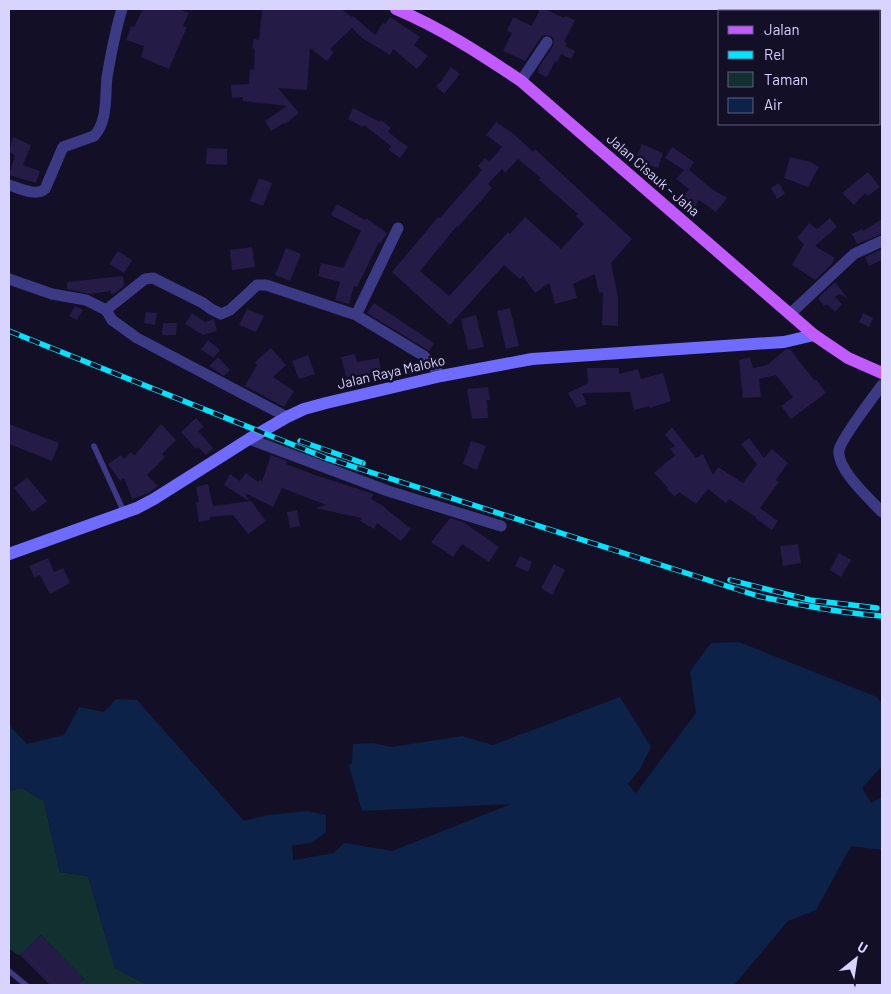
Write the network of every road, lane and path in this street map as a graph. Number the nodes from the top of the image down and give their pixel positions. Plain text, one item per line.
1 (122, 9) edge
2 (396, 9) edge
3 (547, 42) dead end
4 (521, 82) junction
5 (9, 185) edge
6 (398, 228) dead end
7 (882, 241) edge
8 (9, 279) edge
9 (106, 310) junction
10 (790, 314) junction
11 (356, 315) junction
12 (814, 335) junction
13 (882, 373) edge
14 (440, 376) junction
15 (882, 385) edge
16 (287, 417) junction
17 (249, 439) junction
18 (94, 446) dead end
19 (882, 512) edge
20 (124, 514) junction
21 (501, 526) dead end
22 (9, 554) edge
23 (9, 971) edge
24 (26, 985) edge

1 - 5 street
2 - 4 main road, Jalan Cisauk - Jaha
3 - 4 street
4 - 10 main road, Jalan Cisauk - Jaha
6 - 11 street
7 - 10 street
8 - 9 street
9 - 11 street
9 - 16 street
10 - 12 main road, Jalan Cisauk - Jaha
11 - 14 street
12 - 13 main road, Jalan Cisauk - Jaha
12 - 14 street, Jalan Raya Maloko
14 - 16 street, Jalan Raya Maloko
15 - 19 street
16 - 17 street, Jalan Raya Maloko
17 - 20 street, Jalan Raya Maloko
17 - 21 street
18 - 20 lane
20 - 22 street, Jalan Raya Maloko
23 - 24 lane

